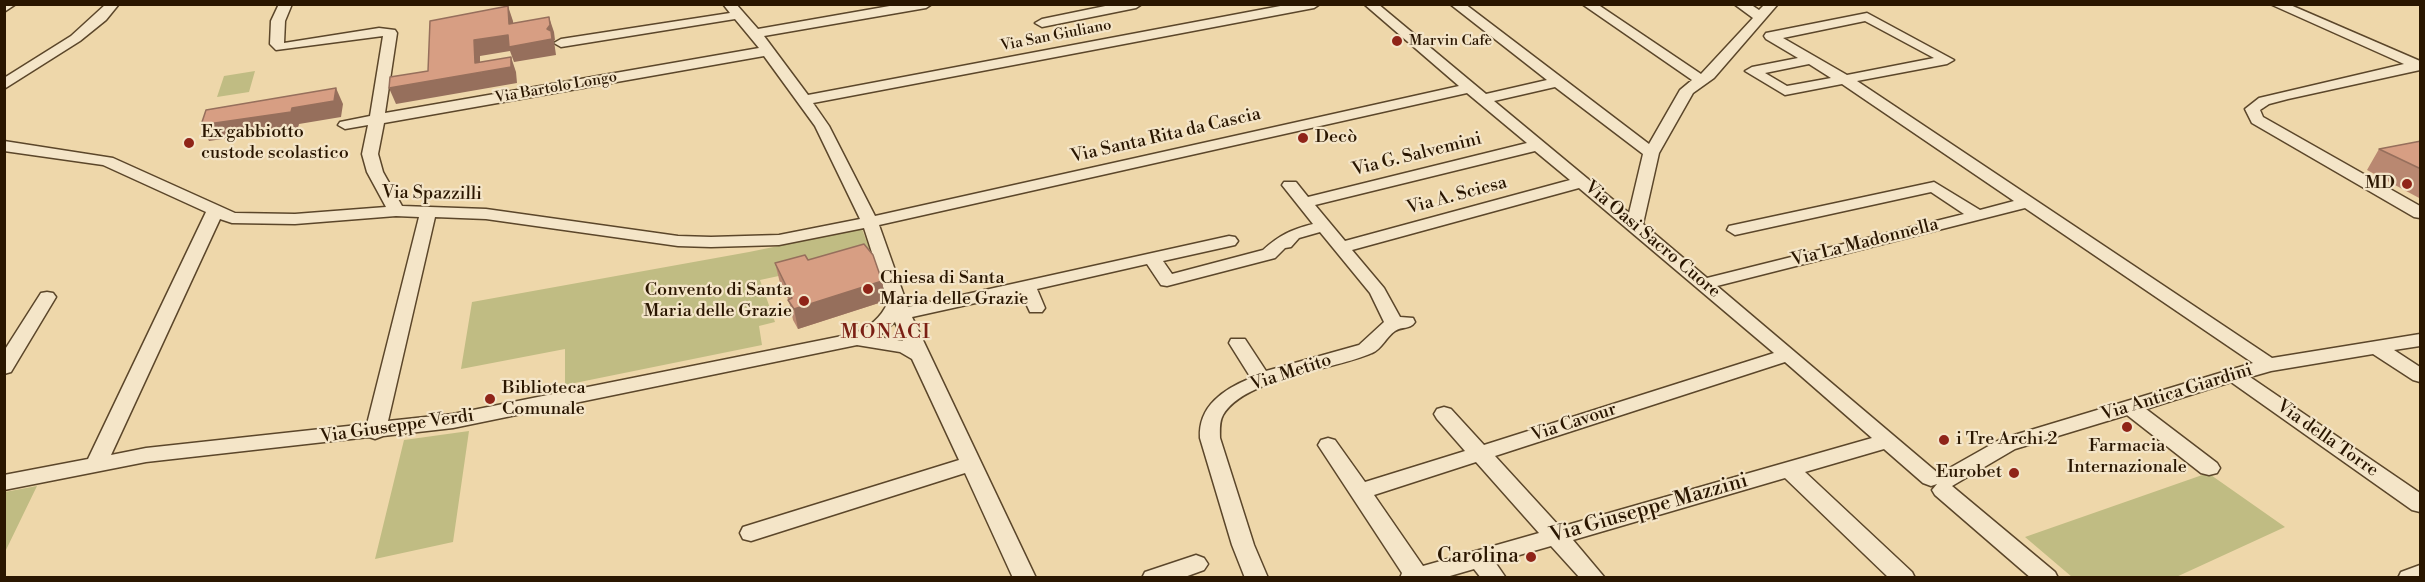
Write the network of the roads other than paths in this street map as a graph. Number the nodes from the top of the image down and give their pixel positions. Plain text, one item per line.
1 (10, 4) edge
2 (113, 4) edge
3 (286, 4) edge
4 (926, 4) edge
5 (1136, 4) edge
6 (1314, 4) edge
7 (1370, 4) edge
8 (1456, 4) edge
9 (1588, 4) edge
10 (1740, 4) edge
11 (1773, 4) edge
12 (2276, 4) edge
13 (4, 8) edge
14 (734, 10) edge
15 (1761, 17) junction
16 (1041, 23) dead end
17 (755, 34) junction
18 (561, 43) dead end
19 (767, 51) junction
20 (1810, 60) junction
21 (2419, 65) edge
22 (1701, 80) junction
23 (1845, 80) junction
24 (1558, 82) junction
25 (4, 85) edge
26 (1477, 93) junction
27 (804, 100) junction
28 (377, 120) junction
29 (345, 125) dead end
30 (1539, 145) junction
31 (4, 146) edge
32 (1652, 153) junction
33 (1582, 182) junction
34 (1290, 185) dead end
35 (1304, 203) junction
36 (2027, 203) junction
37 (215, 211) junction
38 (396, 211) junction
39 (428, 212) junction
40 (2421, 213) edge
41 (1977, 215) junction
42 (870, 222) junction
43 (1634, 225) junction
44 (1323, 226) junction
45 (1735, 230) dead end
46 (1228, 242) dead end
47 (1342, 247) junction
48 (1152, 258) junction
49 (1704, 284) junction
50 (1027, 286) junction
51 (47, 297) dead end
52 (1036, 308) dead end
53 (902, 314) junction
54 (867, 337) junction
55 (2421, 340) edge
56 (1238, 343) dead end
57 (2377, 348) junction
58 (1788, 355) junction
59 (920, 356) junction
60 (2269, 365) junction
61 (4, 368) edge
62 (2234, 375) junction
63 (2421, 376) edge
64 (1262, 380) junction
65 (2130, 407) junction
66 (1444, 414) dead end
67 (375, 432) junction
68 (1887, 441) junction
69 (1328, 445) dead end
70 (1478, 454) junction
71 (973, 463) junction
72 (96, 465) junction
73 (2209, 468) dead end
74 (1789, 469) junction
75 (4, 483) edge
76 (1940, 483) junction
77 (1359, 492) junction
78 (2421, 504) edge
79 (751, 533) dead end
80 (1554, 536) junction
81 (1478, 558) junction
82 (1196, 564) dead end
83 (2421, 574) edge
84 (1414, 577) edge
85 (1025, 578) edge
86 (1153, 578) edge
87 (1257, 578) edge
88 (1495, 578) edge
89 (1594, 578) edge
90 (1904, 578) edge
91 (2048, 578) edge
92 (2409, 578) edge

1 - 13 street
2 - 25 street
3 - 28 street
4 - 17 street
5 - 16 street
6 - 27 street, Via San Giuliano
7 - 26 street, Via Oasi Sacro Cuore
8 - 24 street
9 - 22 street
10 - 15 street
11 - 15 street
12 - 21 street
14 - 17 street
14 - 18 street
15 - 22 street
17 - 19 street
19 - 27 street
19 - 28 street, Via Bartolo Longo
20 - 23 street
20 - 23 street
20 - 23 street
21 - 40 street
22 - 32 street
23 - 36 street
24 - 26 street, Via Santa Rita da Cascia
24 - 32 street
26 - 30 street, Via Oasi Sacro Cuore
26 - 42 street, Via Santa Rita da Cascia
27 - 42 street
28 - 29 street, Via Bartolo Longo
28 - 38 street
30 - 33 street, Via Oasi Sacro Cuore
30 - 35 street, Via G. Salvemini
31 - 37 street, Via Spazzilli
32 - 43 street
33 - 43 street, Via Oasi Sacro Cuore
33 - 47 street, Via A. Sciesa
34 - 35 street, Via Metito
35 - 44 street, Via Metito
36 - 41 street, Via La Madonnella
36 - 60 street
37 - 38 street, Via Spazzilli
37 - 72 street
38 - 39 street, Via Spazzilli
39 - 42 street, Via Spazzilli
39 - 67 street
41 - 45 street
41 - 49 street, Via La Madonnella
42 - 53 street
43 - 49 street, Via Oasi Sacro Cuore
44 - 47 street, Via Metito
44 - 48 street
46 - 48 street, Via Giuseppe Verdi
47 - 64 street, Via Metito
48 - 50 street, Via Giuseppe Verdi
49 - 58 street, Via Oasi Sacro Cuore
50 - 52 street
50 - 53 street, Via Giuseppe Verdi
51 - 61 street
53 - 54 street
53 - 54 street, Via Giuseppe Verdi
53 - 59 street
54 - 59 street
54 - 67 street, Via Giuseppe Verdi
55 - 57 street, Via Antica Giardini
56 - 64 street
57 - 60 street, Via Antica Giardini
57 - 63 street
58 - 68 street, Via Oasi Sacro Cuore
58 - 70 street, Via Cavour
59 - 71 street
60 - 62 street, Via Antica Giardini
62 - 65 street, Via Antica Giardini
62 - 78 street, Via della Torre
64 - 87 street, Via Metito
65 - 73 street
65 - 76 street, Via Antica Giardini
66 - 70 street
67 - 72 street, Via Giuseppe Verdi
68 - 74 street, Via Giuseppe Mazzini
68 - 76 street, Via Oasi Sacro Cuore
69 - 77 street
70 - 77 street, Via Cavour
70 - 80 street
71 - 79 street
71 - 85 street
72 - 75 street, Via Giuseppe Verdi
74 - 80 street, Via Giuseppe Mazzini
74 - 90 street
76 - 91 street, Via Oasi Sacro Cuore
77 - 84 street
80 - 81 street, Via Giuseppe Mazzini
80 - 89 street
81 - 84 street, Via Giuseppe Mazzini
81 - 88 street
82 - 86 street
83 - 92 street

